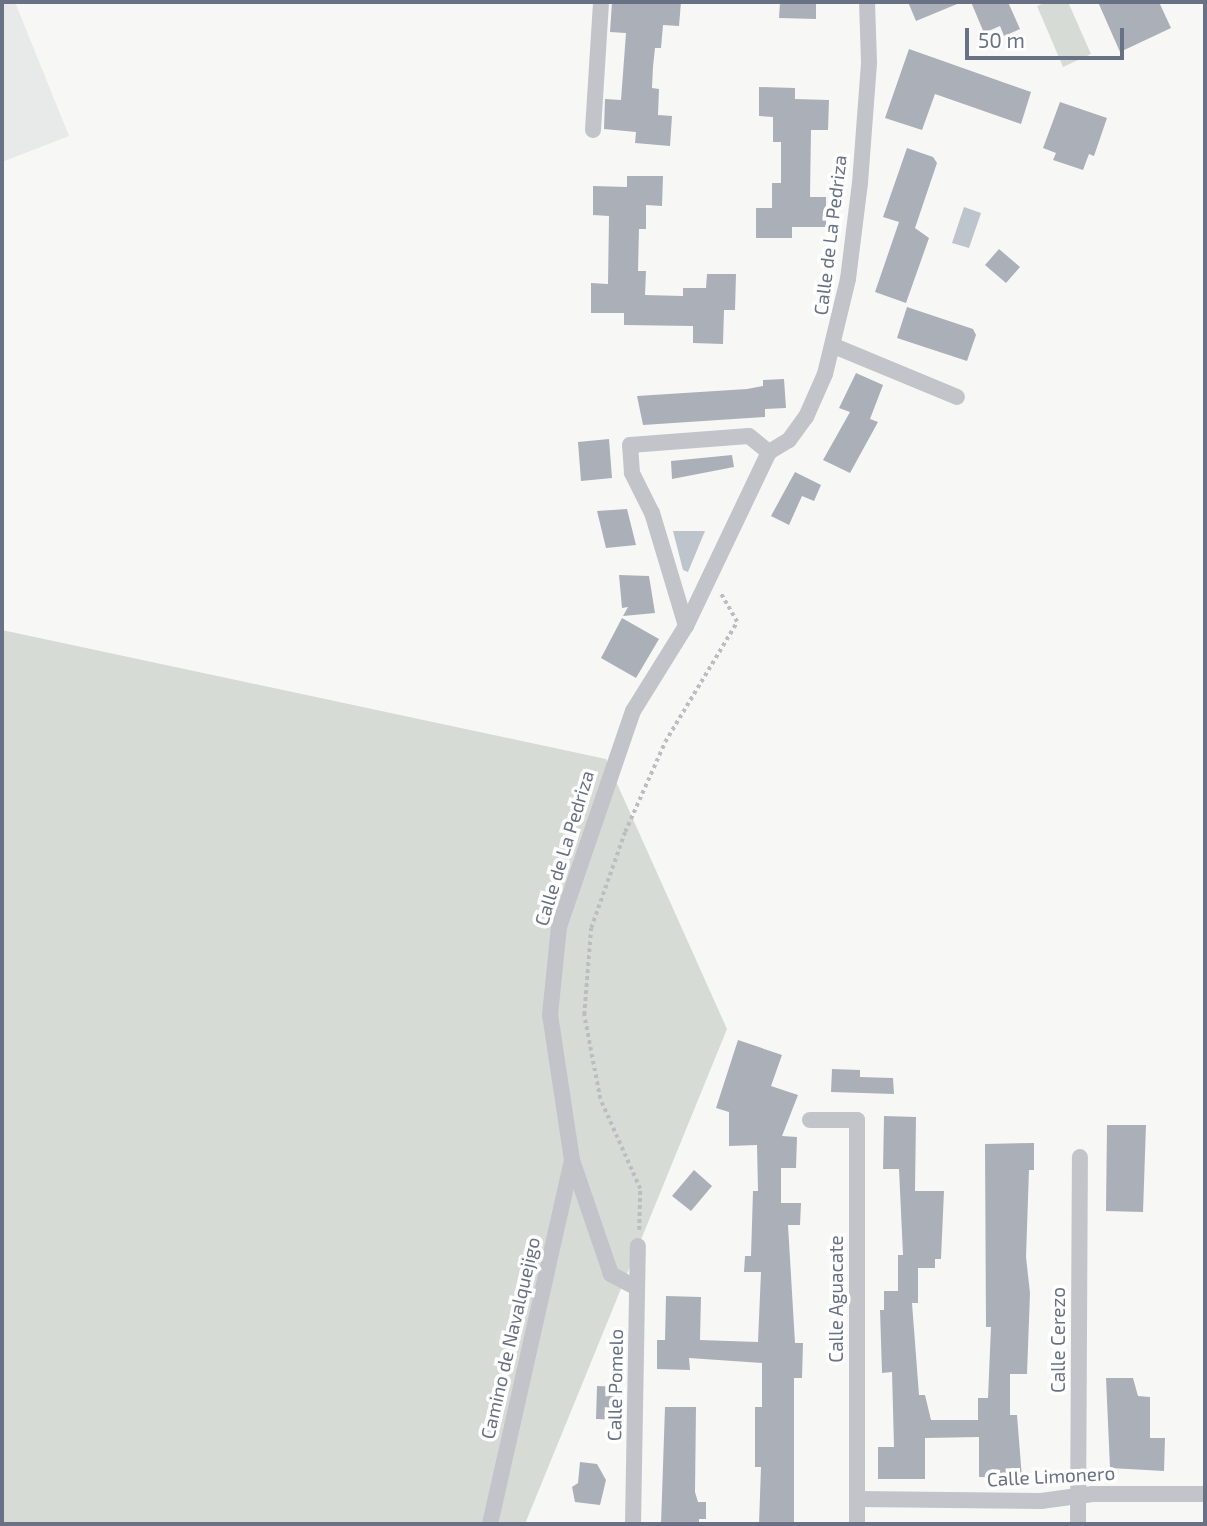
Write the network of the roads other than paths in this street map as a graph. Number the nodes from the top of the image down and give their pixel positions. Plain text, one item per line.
1 (601, 2) edge
2 (867, 2) edge
3 (593, 130) dead end
4 (834, 346) junction
5 (957, 397) dead end
6 (769, 452) junction
7 (686, 626) junction
8 (810, 1120) dead end
9 (1080, 1157) dead end
10 (572, 1160) junction
11 (638, 1246) road end
12 (637, 1288) junction
13 (1205, 1494) edge
14 (857, 1499) junction
15 (1078, 1499) junction
16 (490, 1524) edge
17 (633, 1524) edge
18 (857, 1524) edge
19 (1078, 1524) edge

1 - 3 street
2 - 4 street, Calle de La Pedriza
4 - 5 street
4 - 6 street, Calle de La Pedriza
6 - 7 street, Calle de La Pedriza
6 - 7 street
7 - 10 street, Calle de La Pedriza
8 - 14 street, Calle Aguacate
9 - 15 street, Calle Cerezo
10 - 12 street, Calle de La Pedriza
10 - 16 street, Camino de Navalquejigo
11 - 12 street, Calle Pomelo
12 - 17 street, Calle Pomelo
13 - 15 street, Calle Limonero
14 - 15 street, Calle Limonero
14 - 18 street, Calle Aguacate
15 - 19 street, Calle Cerezo

